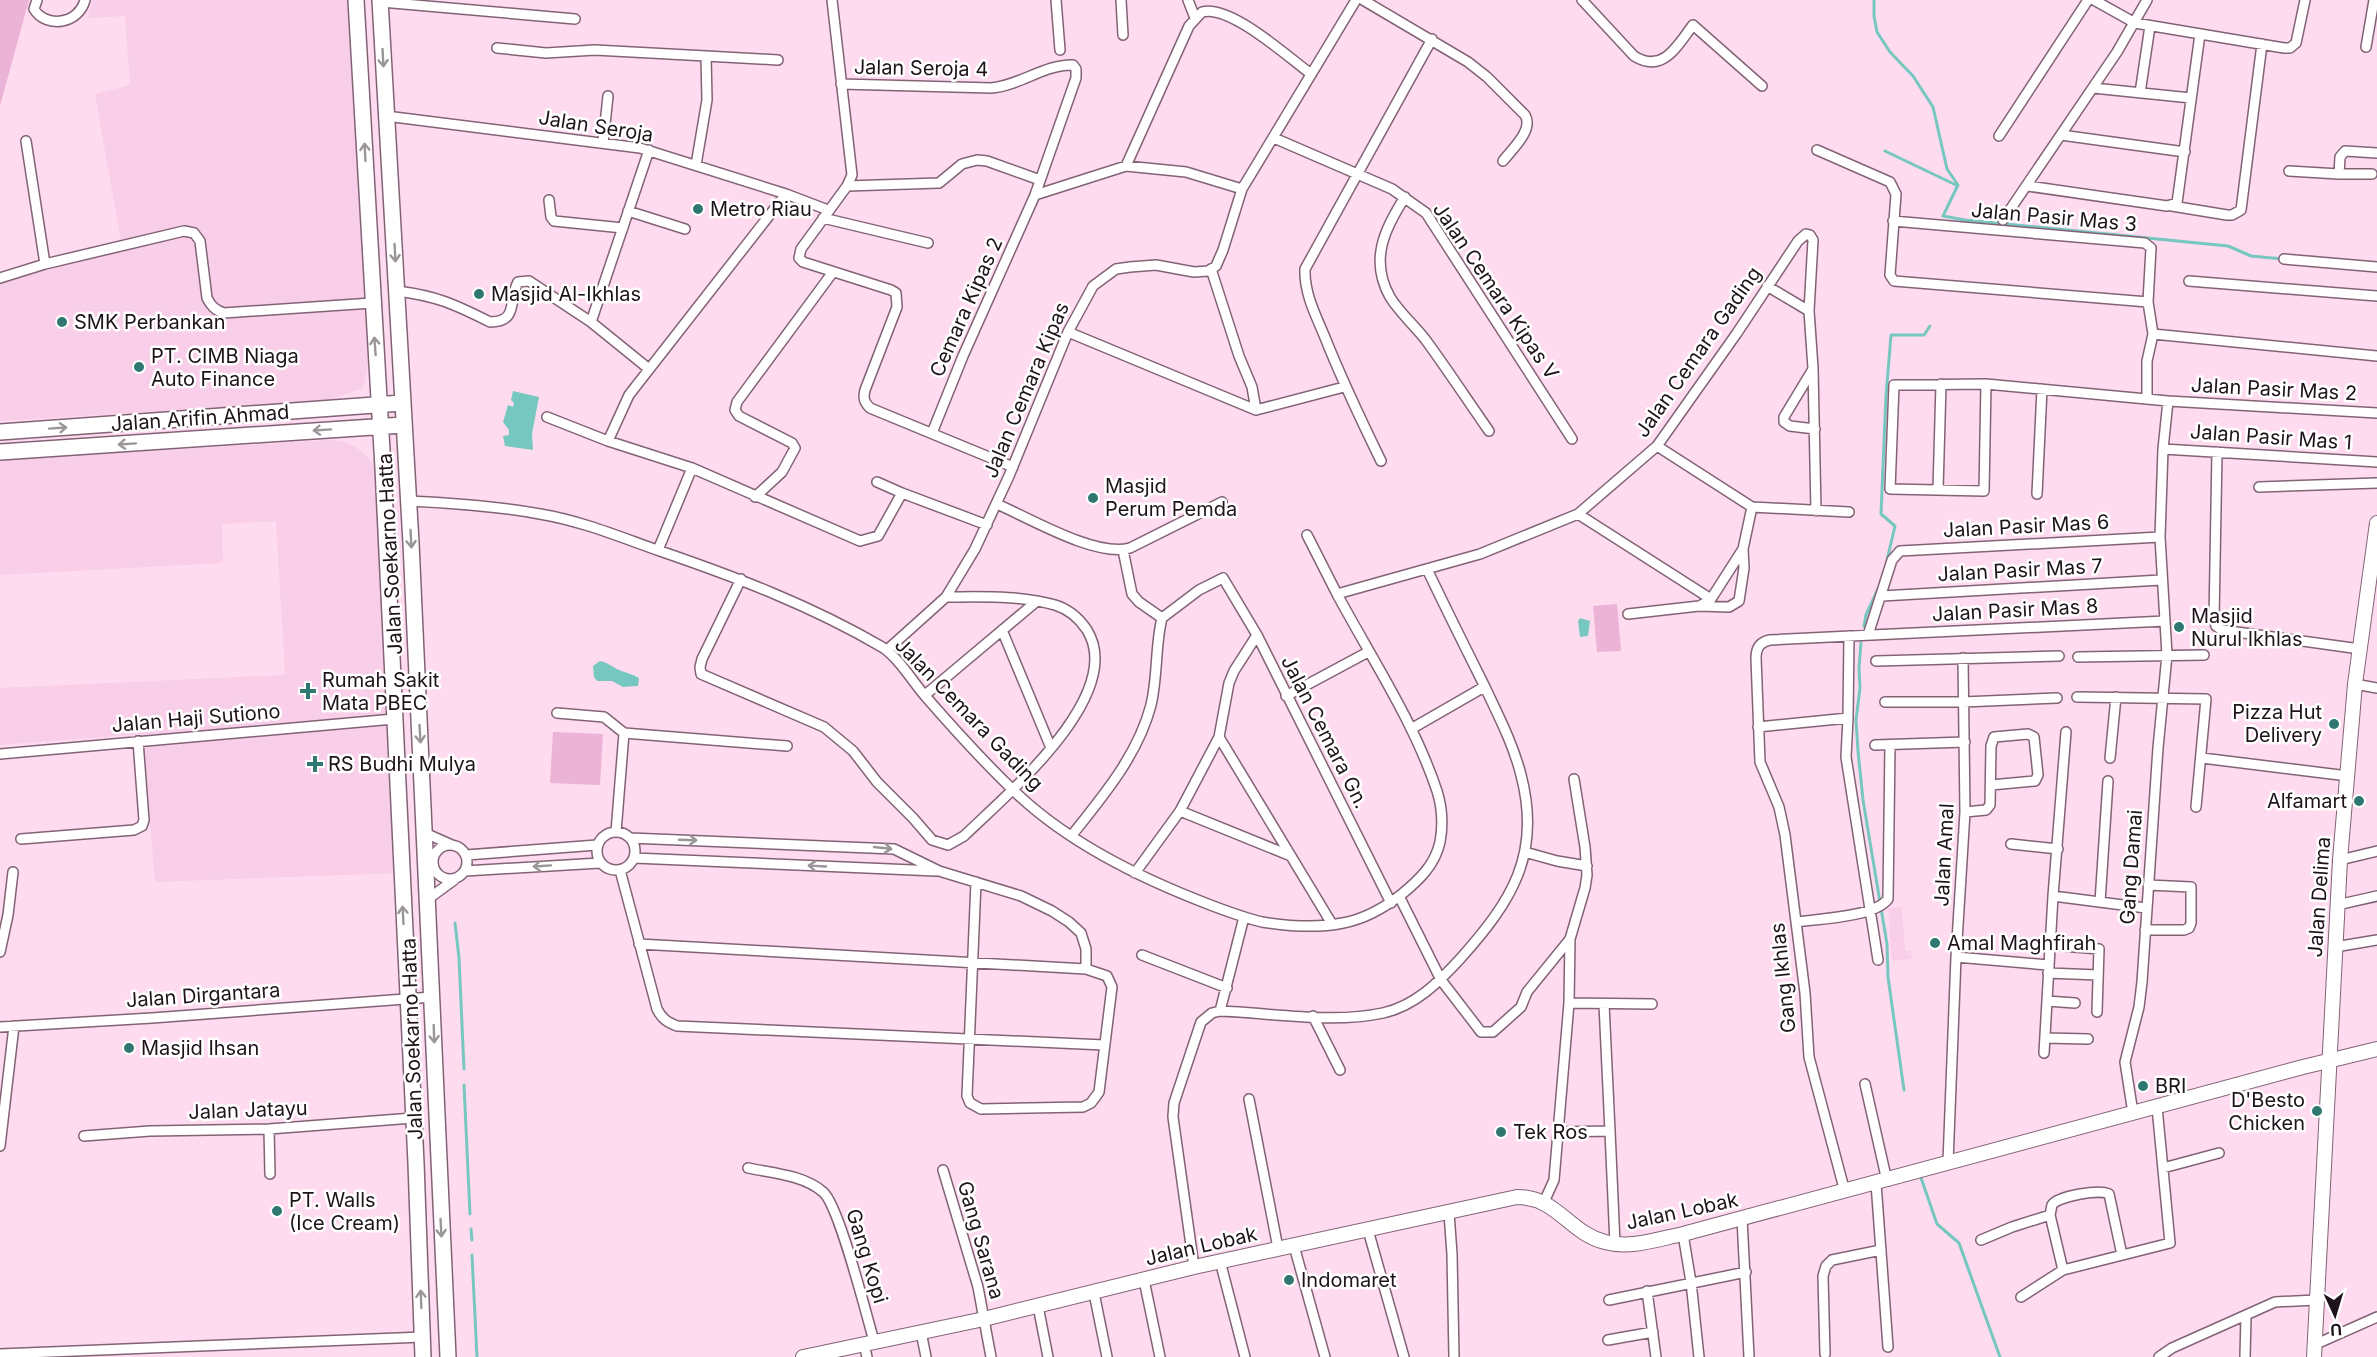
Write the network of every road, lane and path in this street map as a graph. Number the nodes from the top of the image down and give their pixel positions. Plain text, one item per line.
1 (85, 0) edge
2 (356, 0) edge
3 (832, 0) edge
4 (1056, 0) edge
5 (1121, 0) edge
6 (1188, 0) edge
7 (1207, 0) edge
8 (1356, 0) edge
9 (1363, 0) edge
10 (1582, 0) edge
11 (2088, 0) edge
12 (2094, 0) edge
13 (2147, 0) edge
14 (2305, 0) edge
15 (2374, 0) edge
16 (381, 1) edge
17 (36, 4) edge
18 (1208, 10) junction
19 (1195, 18) junction
20 (575, 19) dead end
21 (2135, 23) junction
22 (2150, 26) junction
23 (2200, 34) junction
24 (1123, 35) dead end
25 (1432, 39) junction
26 (2262, 44) junction
27 (2366, 47) dead end
28 (497, 48) dead end
29 (1060, 50) dead end
30 (706, 56) junction
31 (778, 60) dead end
32 (1311, 74) junction
33 (841, 84) junction
34 (1762, 87) dead end
35 (2093, 88) junction
36 (2140, 93) junction
37 (608, 96) dead end
38 (2191, 98) junction
39 (386, 116) junction
40 (2061, 135) junction
41 (1999, 136) dead end
42 (1274, 138) junction
43 (26, 141) dead end
44 (603, 143) junction
45 (649, 150) junction
46 (1817, 150) dead end
47 (2185, 152) junction
48 (2377, 153) edge
49 (1503, 161) dead end
50 (696, 165) junction
51 (1126, 166) junction
52 (2289, 171) dead end
53 (2339, 174) junction
54 (2372, 174) dead end
55 (1358, 175) junction
56 (1040, 180) junction
57 (847, 186) junction
58 (2028, 186) junction
59 (1242, 189) junction
60 (786, 194) junction
61 (1035, 195) junction
62 (1405, 197) junction
63 (549, 200) dead end
64 (2172, 206) junction
65 (628, 211) junction
66 (825, 214) junction
67 (2003, 220) dead end
68 (1893, 221) junction
69 (623, 228) junction
70 (685, 229) dead end
71 (928, 243) dead end
72 (2284, 259) dead end
73 (45, 264) junction
74 (2377, 267) edge
75 (1211, 269) junction
76 (833, 272) junction
77 (0, 278) edge
78 (2189, 281) dead end
79 (1767, 286) junction
80 (397, 291) junction
81 (2377, 296) edge
82 (2148, 302) junction
83 (372, 303) junction
84 (1809, 311) junction
85 (591, 322) junction
86 (1068, 332) junction
87 (2153, 334) junction
88 (2377, 356) edge
89 (1813, 368) junction
90 (650, 369) junction
91 (1941, 384) junction
92 (1986, 384) junction
93 (1344, 387) junction
94 (2042, 389) junction
95 (2147, 398) junction
96 (2168, 401) junction
97 (402, 403) junction
98 (378, 405) junction
99 (1256, 410) junction
100 (2377, 413) edge
101 (547, 417) dead end
102 (403, 425) junction
103 (380, 426) junction
104 (1815, 429) junction
105 (1489, 431) dead end
106 (0, 432) edge
107 (932, 433) junction
108 (1572, 439) dead end
109 (608, 441) junction
110 (1657, 446) junction
111 (2163, 449) junction
112 (0, 452) edge
113 (2217, 452) junction
114 (382, 459) junction
115 (405, 460) junction
116 (1381, 461) dead end
117 (2377, 462) edge
118 (1013, 467) junction
119 (692, 468) junction
120 (878, 482) dead end
121 (2377, 483) edge
122 (2259, 487) dead end
123 (1938, 490) junction
124 (902, 493) junction
125 (2037, 494) dead end
126 (755, 497) junction
127 (408, 501) junction
128 (1222, 502) dead end
129 (997, 504) junction
130 (1752, 507) junction
131 (1816, 511) junction
132 (1849, 512) dead end
133 (1578, 514) junction
134 (2377, 523) edge
135 (987, 525) junction
136 (1306, 535) dead end
137 (2160, 537) junction
138 (1743, 549) junction
139 (658, 550) junction
140 (1124, 550) junction
141 (1427, 569) junction
142 (741, 579) junction
143 (2161, 580) junction
144 (1337, 594) junction
145 (1882, 596) junction
146 (946, 597) junction
147 (1711, 599) junction
148 (1037, 601) junction
149 (1700, 606) junction
150 (1628, 614) dead end
151 (1162, 618) junction
152 (2165, 621) junction
153 (1002, 630) junction
154 (1257, 635) junction
155 (1868, 635) junction
156 (1849, 636) junction
157 (2360, 649) junction
158 (887, 650) junction
159 (1368, 652) junction
160 (2204, 655) dead end
161 (2059, 656) dead end
162 (2167, 656) junction
163 (2078, 657) dead end
164 (1963, 658) junction
165 (1876, 661) dead end
166 (2355, 684) junction
167 (1484, 687) junction
168 (2377, 688) edge
169 (925, 695) junction
170 (1287, 696) junction
171 (2077, 697) dead end
172 (2116, 697) junction
173 (2163, 697) junction
174 (2057, 698) dead end
175 (1885, 702) dead end
176 (1963, 702) junction
177 (557, 713) dead end
178 (394, 718) junction
179 (1848, 718) junction
180 (1758, 727) junction
181 (1411, 729) junction
182 (2066, 732) dead end
183 (624, 733) junction
184 (1219, 737) junction
185 (138, 741) junction
186 (1965, 742) junction
187 (1875, 745) dead end
188 (1890, 745) junction
189 (787, 747) dead end
190 (1051, 748) junction
191 (0, 753) edge
192 (2110, 758) dead end
193 (2202, 758) junction
194 (2348, 776) junction
195 (1574, 779) dead end
196 (2108, 781) dead end
197 (1991, 785) junction
198 (1012, 789) junction
199 (2196, 807) dead end
200 (1180, 811) junction
201 (1965, 812) junction
202 (616, 832) junction
203 (425, 833) junction
204 (1072, 835) junction
205 (630, 838) junction
206 (21, 839) dead end
207 (2011, 844) dead end
208 (452, 845) junction
209 (597, 845) junction
210 (2058, 849) junction
211 (2377, 851) edge
212 (1525, 852) junction
213 (466, 855) junction
214 (1291, 856) junction
215 (634, 858) junction
216 (2340, 860) junction
217 (600, 863) junction
218 (1587, 866) junction
219 (620, 870) junction
220 (465, 871) junction
221 (939, 871) junction
222 (13, 872) dead end
223 (1135, 873) junction
224 (454, 880) junction
225 (976, 882) junction
226 (2148, 885) junction
227 (2052, 896) junction
228 (2377, 896) edge
229 (428, 899) junction
230 (1395, 900) junction
231 (2100, 902) junction
232 (2337, 904) junction
233 (2146, 908) junction
234 (1870, 910) junction
235 (1244, 917) junction
236 (1796, 922) junction
237 (1332, 924) junction
238 (2145, 930) junction
239 (1570, 939) junction
240 (2377, 940) edge
241 (639, 944) junction
242 (2050, 945) junction
243 (2336, 948) junction
244 (0, 952) edge
245 (1142, 955) dead end
246 (1956, 957) junction
247 (1878, 960) dead end
248 (974, 962) junction
249 (1086, 969) junction
250 (2048, 969) junction
251 (2098, 975) junction
252 (1441, 980) junction
253 (1227, 988) junction
254 (432, 997) junction
255 (408, 999) junction
256 (2047, 1001) junction
257 (1569, 1003) junction
258 (2075, 1003) dead end
259 (1604, 1004) junction
260 (1652, 1004) dead end
261 (1220, 1011) junction
262 (2097, 1012) dead end
263 (1312, 1016) junction
264 (0, 1025) edge
265 (14, 1026) junction
266 (969, 1038) junction
267 (2045, 1038) junction
268 (2088, 1039) dead end
269 (1104, 1045) junction
270 (2377, 1050) edge
271 (2044, 1053) dead end
272 (2328, 1060) junction
273 (1340, 1070) dead end
274 (1865, 1084) dead end
275 (1249, 1099) dead end
276 (2157, 1107) junction
277 (2133, 1113) junction
278 (413, 1118) junction
279 (268, 1129) junction
280 (1610, 1131) junction
281 (1559, 1132) junction
282 (84, 1136) dead end
283 (0, 1146) edge
284 (2219, 1153) dead end
285 (1948, 1162) junction
286 (748, 1168) dead end
287 (2163, 1168) junction
288 (943, 1170) dead end
289 (270, 1174) dead end
290 (1881, 1182) junction
291 (1845, 1192) junction
292 (1544, 1202) junction
293 (1449, 1213) junction
294 (2050, 1215) junction
295 (1742, 1218) junction
296 (1368, 1230) junction
297 (1683, 1234) junction
298 (1981, 1240) dead end
299 (1615, 1244) junction
300 (1294, 1246) junction
301 (1278, 1248) junction
302 (1881, 1250) junction
303 (2122, 1255) junction
304 (1220, 1261) junction
305 (1194, 1267) junction
306 (2063, 1270) junction
307 (1746, 1272) junction
308 (1144, 1280) junction
309 (1691, 1282) junction
310 (1647, 1291) junction
311 (1094, 1293) junction
312 (2021, 1297) dead end
313 (1609, 1300) dead end
314 (2316, 1300) junction
315 (1038, 1306) junction
316 (2246, 1316) junction
317 (2377, 1317) edge
318 (984, 1319) junction
319 (921, 1332) junction
320 (1653, 1332) junction
321 (423, 1337) junction
322 (1608, 1341) dead end
323 (868, 1347) edge
324 (1888, 1347) dead end
325 (2314, 1351) edge
326 (0, 1354) edge
327 (1825, 1354) dead end
328 (423, 1357) edge
329 (448, 1357) edge
330 (803, 1357) edge
331 (926, 1357) edge
332 (991, 1357) edge
333 (1048, 1357) edge
334 (1107, 1357) edge
335 (1160, 1357) edge
336 (1245, 1357) edge
337 (1325, 1357) edge
338 (1404, 1357) edge
339 (1454, 1357) edge
340 (1656, 1357) edge
341 (1699, 1357) edge
342 (1749, 1357) edge
343 (2159, 1357) edge
344 (2245, 1357) edge

1 - 17 street
83 -> 2 main road, Jalan Soekarno Hatta
3 - 33 street
4 - 29 street
5 - 24 street
6 - 19 street
7 - 18 street
8 - 32 street
9 - 25 street
10 - 34 street
11 - 41 street
12 - 21 street
13 - 21 street
14 - 26 street
15 - 27 street
16 - 20 street
16 -> 39 main road, Jalan Soekarno Hatta
18 - 19 street
18 - 32 street
19 - 51 street
21 - 22 street
21 - 35 street
22 - 23 street
22 - 36 street
23 - 26 street
23 - 38 street
25 - 49 street
25 - 55 street
26 - 64 street
28 - 30 street
30 - 31 street
30 - 50 street
32 - 42 street
33 - 56 street, Jalan Seroja 4
33 - 57 street
35 - 36 street
35 - 40 street
36 - 38 street
37 - 44 street
38 - 47 street
39 - 44 street, Jalan Seroja
39 -> 80 main road, Jalan Soekarno Hatta
40 - 47 street
40 - 58 street
42 - 55 street, Jalan Cemara Kipas V
42 - 59 street
43 - 73 street
44 - 45 street, Jalan Seroja
45 - 50 street, Jalan Seroja
45 - 65 street
46 - 68 street
47 - 64 street
48 - 53 street
50 - 60 street, Jalan Seroja
51 - 59 street
51 - 61 street
52 - 53 street
53 - 54 street
55 - 62 street, Jalan Cemara Kipas V
55 - 93 street
56 - 57 street
56 - 61 street, Jalan Seroja 4
57 - 66 street
58 - 64 street
58 - 67 street
59 - 75 street
60 - 66 street, Jalan Seroja
60 - 90 street
61 - 107 street, Cemara Kipas 2
62 - 105 street
62 - 108 street, Jalan Cemara Kipas V
63 - 69 street
65 - 69 street
65 - 70 street
66 - 71 street, Jalan Seroja
66 - 76 street
68 - 82 street, Jalan Pasir Mas 3
68 - 82 street
69 - 85 street
72 - 74 street
73 - 77 street
73 - 83 street
75 - 86 street, Jalan Cemara Kipas
75 - 99 street
76 - 107 street
76 - 126 street
78 - 81 street
79 - 84 street
79 - 84 street, Jalan Cemara Gading
79 - 110 street, Jalan Cemara Gading
80 - 85 street
80 - 97 main road, Jalan Soekarno Hatta
82 - 87 street, Jalan Pasir Mas 3
98 -> 83 main road, Jalan Soekarno Hatta
84 - 89 street
85 - 90 street
86 - 99 street
86 - 118 street, Jalan Cemara Kipas
87 - 88 street
87 - 95 street
89 - 104 street
89 - 104 street
90 - 109 street
91 - 92 street, Jalan Pasir Mas 2
91 - 123 street
91 - 123 street, Jalan Pasir Mas 2
92 - 94 street, Jalan Pasir Mas 2
92 - 123 street
93 - 99 street
93 - 116 street
94 - 95 street, Jalan Pasir Mas 2
94 - 125 street
95 - 96 street, Jalan Pasir Mas 2
96 - 100 street, Jalan Pasir Mas 2
96 - 111 street, Gang Damai
97 - 98 main road, Jalan Arifin Ahmad
97 - 102 main road, Jalan Soekarno Hatta
98 - 103 main road, Jalan Soekarno Hatta
106 -> 98 main road, Jalan Arifin Ahmad
101 - 109 street
102 - 103 main road, Jalan Arifin Ahmad
102 - 115 main road, Jalan Soekarno Hatta
103 -> 112 main road, Jalan Arifin Ahmad
103 - 114 main road, Jalan Soekarno Hatta
104 - 131 street
107 - 118 street
109 - 119 street
110 - 130 street
110 - 133 street, Jalan Cemara Gading
111 - 113 street, Jalan Pasir Mas 1
111 - 137 street, Gang Damai
113 - 117 street, Jalan Pasir Mas 1
113 - 157 street
114 - 115 main road
114 - 178 main road, Jalan Soekarno Hatta
115 - 127 main road, Jalan Soekarno Hatta
118 - 129 street, Jalan Cemara Kipas
119 - 126 street
119 - 139 street
120 - 124 street
121 - 122 street
124 - 126 street
124 - 135 street
127 - 139 street, Jalan Cemara Gading
127 -> 203 main road, Jalan Soekarno Hatta
128 - 140 street
129 - 135 street, Jalan Cemara Kipas
129 - 140 street
130 - 131 street
130 - 138 street
131 - 132 street
133 - 141 street, Jalan Cemara Gading
133 - 147 street
134 - 157 main road, Jalan Delima
135 - 146 street, Jalan Cemara Kipas
136 - 144 street
137 - 143 street, Gang Damai
137 - 145 street, Jalan Pasir Mas 6
138 - 147 street
138 - 149 street
139 - 142 street, Jalan Cemara Gading
140 - 151 street
141 - 144 street, Jalan Cemara Gading
141 - 167 street
142 - 158 street, Jalan Cemara Gading
142 - 198 street
143 - 145 street, Jalan Pasir Mas 7
143 - 152 street, Gang Damai
144 - 159 street, Jalan Cemara Gading
145 - 155 street
146 - 148 street
146 - 158 street, Jalan Cemara Kipas
147 - 149 street
148 - 153 street
148 - 190 street
149 - 150 street
151 - 154 street, Jalan Cemara Gn.
151 - 204 street
152 - 155 street, Jalan Pasir Mas 8
152 - 162 street, Gang Damai
153 - 169 street
153 - 190 street
154 - 170 street, Jalan Cemara Gn.
154 - 184 street
155 - 156 street, Jalan Pasir Mas 8
156 - 179 street
156 - 180 street, Jalan Pasir Mas 8
157 - 166 main road, Jalan Delima
158 - 169 street, Jalan Cemara Gading
159 - 170 street
159 - 181 street, Jalan Cemara Gading
160 - 162 street
161 - 164 street
162 - 163 street
162 - 173 street, Gang Damai
164 - 165 street
164 - 176 street, Jalan Amal
166 - 168 street
166 - 194 main road, Jalan Delima
167 - 181 street
167 - 212 street
169 - 198 street, Jalan Cemara Gading
170 - 230 street, Jalan Cemara Gn.
171 - 172 street
172 - 173 street
172 - 192 street
173 - 193 street
173 - 226 street, Gang Damai
174 - 176 street
175 - 176 street
176 - 186 street, Jalan Amal
177 - 183 street
178 - 185 street, Jalan Haji Sutiono
255 -> 178 main road, Jalan Soekarno Hatta
179 - 180 street
179 - 234 street
180 - 236 street, Gang Ikhlas
181 - 230 street, Jalan Cemara Gading
182 - 210 street
183 - 189 street
183 - 202 street
184 - 200 street
184 - 214 street
185 - 191 street, Jalan Haji Sutiono
185 - 206 street
186 - 188 street
186 - 201 street, Jalan Amal
187 - 188 street
188 - 234 street
190 - 198 street
193 - 194 street
193 - 199 street
194 - 216 main road, Jalan Delima
195 - 218 street
196 - 231 street
197 - 197 street
197 - 201 street
198 - 204 street, Jalan Cemara Gading
200 - 214 street
200 - 223 street
201 - 246 street, Jalan Amal
202 - 205 street
202 - 209 street
203 - 208 street
203 - 229 main road, Jalan Soekarno Hatta
204 - 223 street, Jalan Cemara Gading
205 - 215 street
205 -> 221 street
207 - 210 street
208 - 213 street
208 - 224 street
209 - 213 street
209 - 217 street
210 - 227 street
211 - 216 street
212 - 218 street
212 - 252 street
213 - 220 street
214 - 237 street
215 - 219 street
221 -> 215 street
216 - 232 main road, Jalan Delima
217 - 219 street
217 -> 220 street
218 - 239 street
219 - 241 street
220 - 224 street
221 - 225 street
222 - 244 street
223 - 235 street, Jalan Cemara Gading
224 - 229 street
225 - 248 street
225 - 249 street
226 - 233 street, Gang Damai
226 - 238 street
227 - 231 street
227 - 242 street
228 - 232 street
229 - 254 main road, Jalan Soekarno Hatta
230 - 237 street, Jalan Cemara Gading
230 - 252 street, Jalan Cemara Gn.
231 - 233 street
232 - 243 main road, Jalan Delima
233 - 238 street, Gang Damai
234 - 236 street
234 - 247 street
235 - 237 street, Jalan Cemara Gading
235 - 253 street
236 - 291 street, Gang Ikhlas
238 - 277 street, Gang Damai
239 - 252 street, Jalan Cemara Gn.
239 - 257 street
240 - 243 street
241 - 248 street
241 - 266 street
242 - 250 street
242 - 251 street
243 - 272 main road, Jalan Delima
245 - 253 street
246 - 250 street
246 - 285 street, Jalan Amal
248 - 249 street
248 - 266 street
249 - 269 street
250 - 251 street
250 - 256 street
251 - 262 street
252 - 263 street
253 - 261 street
254 - 255 street, Jalan Dirgantara
254 -> 329 main road, Jalan Soekarno Hatta
255 - 265 street, Jalan Dirgantara
255 - 278 main road, Jalan Soekarno Hatta
256 - 258 street
256 - 267 street
257 - 259 street
257 - 281 street
259 - 260 street
259 - 280 street
261 - 263 street
261 - 305 street
263 - 273 street
264 - 265 street, Jalan Dirgantara
265 - 283 street
266 - 269 street
266 - 269 street
267 - 268 street
267 - 271 street
270 - 272 main road, Jalan Lobak
272 - 276 main road, Jalan Lobak
272 - 314 main road, Jalan Delima
274 - 290 street
275 - 301 street
276 - 277 main road, Jalan Lobak
276 - 287 street
277 - 285 main road, Jalan Lobak
278 - 279 street, Jalan Jatayu
321 -> 278 main road, Jalan Soekarno Hatta
279 - 282 street, Jalan Jatayu
279 - 289 street
280 - 281 street
280 - 299 street
281 - 292 street
284 - 287 street
285 - 290 main road, Jalan Lobak
286 - 323 street, Gang Kopi
287 - 303 street
288 - 318 street, Gang Sarana
290 - 291 main road, Jalan Lobak
290 - 302 street
291 - 295 main road, Jalan Lobak
292 - 293 main road, Jalan Lobak
292 - 299 main road, Jalan Lobak
293 - 296 main road, Jalan Lobak
293 - 339 street
294 - 298 street
294 - 303 street
294 - 306 street
295 - 297 main road, Jalan Lobak
295 - 307 street
296 - 300 main road, Jalan Lobak
296 - 338 street
297 - 299 main road, Jalan Lobak
297 - 309 street
300 - 301 main road, Jalan Lobak
300 - 337 street
301 - 304 main road, Jalan Lobak
302 - 324 street
302 - 327 street
303 - 306 street
304 - 305 main road, Jalan Lobak
304 - 336 street
305 - 308 main road, Jalan Lobak
306 - 312 street
307 - 309 street
307 - 342 street
308 - 311 main road, Jalan Lobak
308 - 335 street
309 - 310 street
309 - 341 street
310 - 313 street
310 - 320 street
311 - 315 main road, Jalan Lobak
311 - 334 street
314 - 316 street
314 - 325 main road, Jalan Delima
315 - 318 main road, Jalan Lobak
315 - 333 street
316 - 343 street
316 - 344 street
317 - 325 street
318 - 319 main road, Jalan Lobak
318 - 332 street, Gang Sarana
319 - 323 main road, Jalan Lobak
319 - 331 street
320 - 322 street
320 - 340 street
321 - 326 street
321 - 328 main road, Jalan Soekarno Hatta
323 - 330 main road, Jalan Lobak

